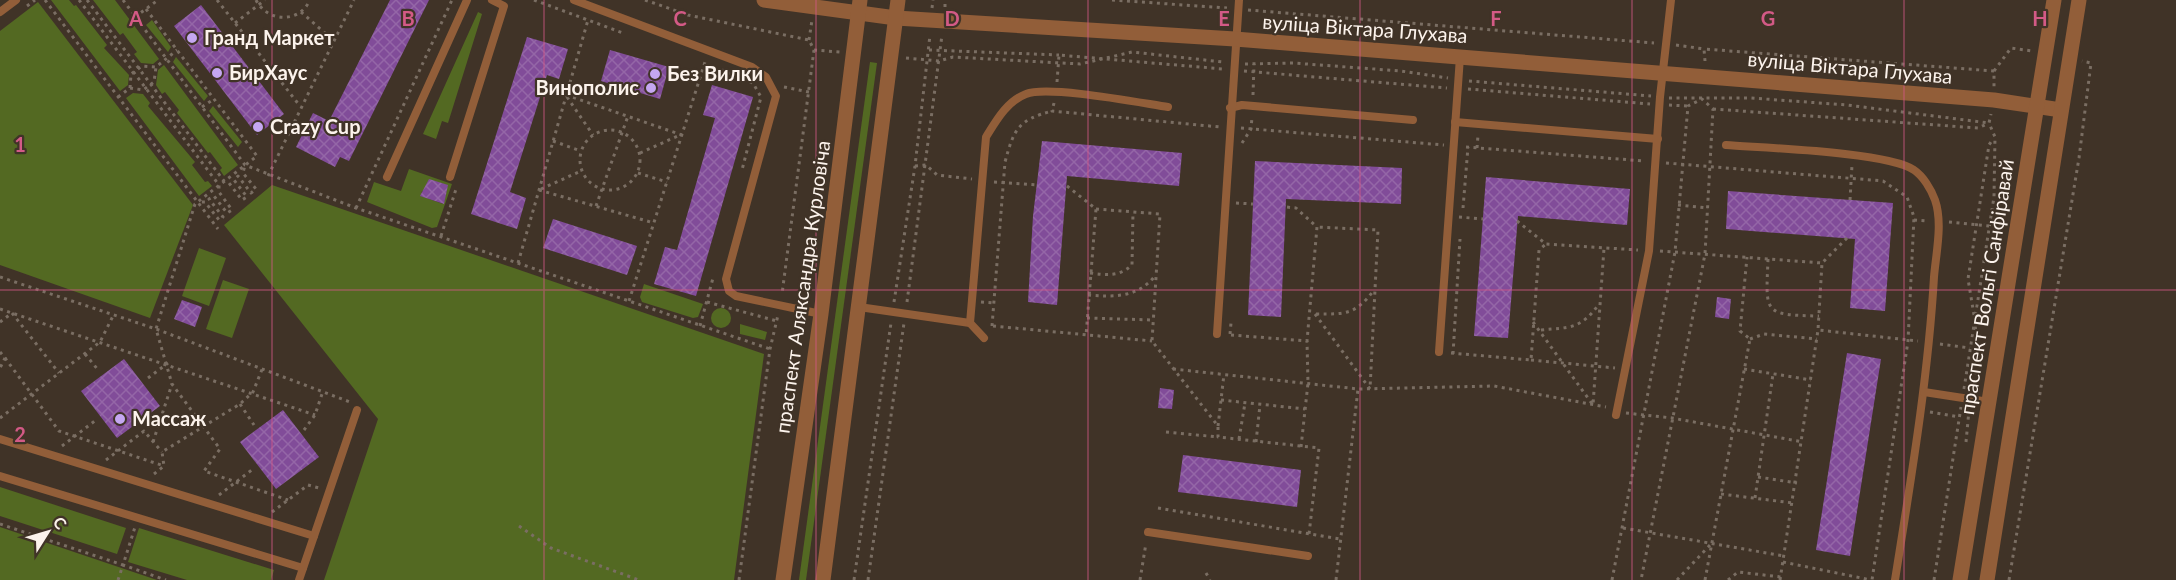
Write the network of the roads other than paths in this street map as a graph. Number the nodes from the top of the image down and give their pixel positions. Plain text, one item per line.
1 (16, 0) edge
2 (467, 0) edge
3 (492, 0) edge
4 (574, 0) edge
5 (764, 0) edge
6 (898, 0) edge
7 (1671, 0) edge
8 (2054, 0) edge
9 (2079, 0) edge
10 (1238, 4) edge
11 (860, 7) edge
12 (0, 12) edge
13 (896, 18) junction
14 (1235, 39) junction
15 (1460, 57) junction
16 (1664, 73) junction
17 (2035, 106) junction
18 (1168, 107) dead end
19 (1230, 108) junction
20 (2061, 110) junction
21 (1413, 120) dead end
22 (1455, 122) junction
23 (1658, 139) junction
24 (1726, 145) dead end
25 (387, 177) dead end
26 (450, 177) dead end
27 (859, 307) junction
28 (821, 314) junction
29 (970, 323) junction
30 (1217, 334) road end
31 (984, 338) dead end
32 (1439, 352) road end
33 (1924, 392) junction
34 (1989, 402) junction
35 (355, 407) road end
36 (1617, 413) road end
37 (0, 439) edge
38 (0, 476) edge
39 (1148, 532) road end
40 (315, 536) junction
41 (1308, 556) dead end
42 (303, 568) junction
43 (299, 580) edge
44 (783, 580) edge
45 (823, 580) edge
46 (1895, 580) edge
47 (1960, 580) edge
48 (1987, 580) edge

1 - 12 lane
2 - 25 lane
3 - 26 lane
4 - 28 lane
5 - 11 street, вуліца Віктара Глухава
6 - 13 street
7 - 16 lane
8 - 17 street, праспект Вольгі Санфіравай
9 - 20 street
10 - 14 lane
11 - 13 street, вуліца Віктара Глухава
11 - 28 street, праспект Аляксандра Курловіча
13 - 14 street, вуліца Віктара Глухава
13 - 27 street
14 - 15 street, вуліца Віктара Глухава
14 - 19 lane
15 - 16 street, вуліца Віктара Глухава
15 - 22 lane
16 - 17 street, вуліца Віктара Глухава
16 - 23 lane
17 - 20 street, вуліца Віктара Глухава
17 - 34 street, праспект Вольгі Санфіравай
18 - 29 lane
19 - 21 lane
19 - 30 lane
20 - 48 street
22 - 23 lane
22 - 32 lane
23 - 36 lane
24 - 33 lane
27 - 29 lane
27 - 45 street
28 - 44 street, праспект Аляксандра Курловіча
29 - 31 lane
33 - 34 lane
33 - 46 lane
34 - 47 street, праспект Вольгі Санфіравай
35 - 40 lane
37 - 40 lane
38 - 42 lane
39 - 41 lane
40 - 42 lane
42 - 43 lane

